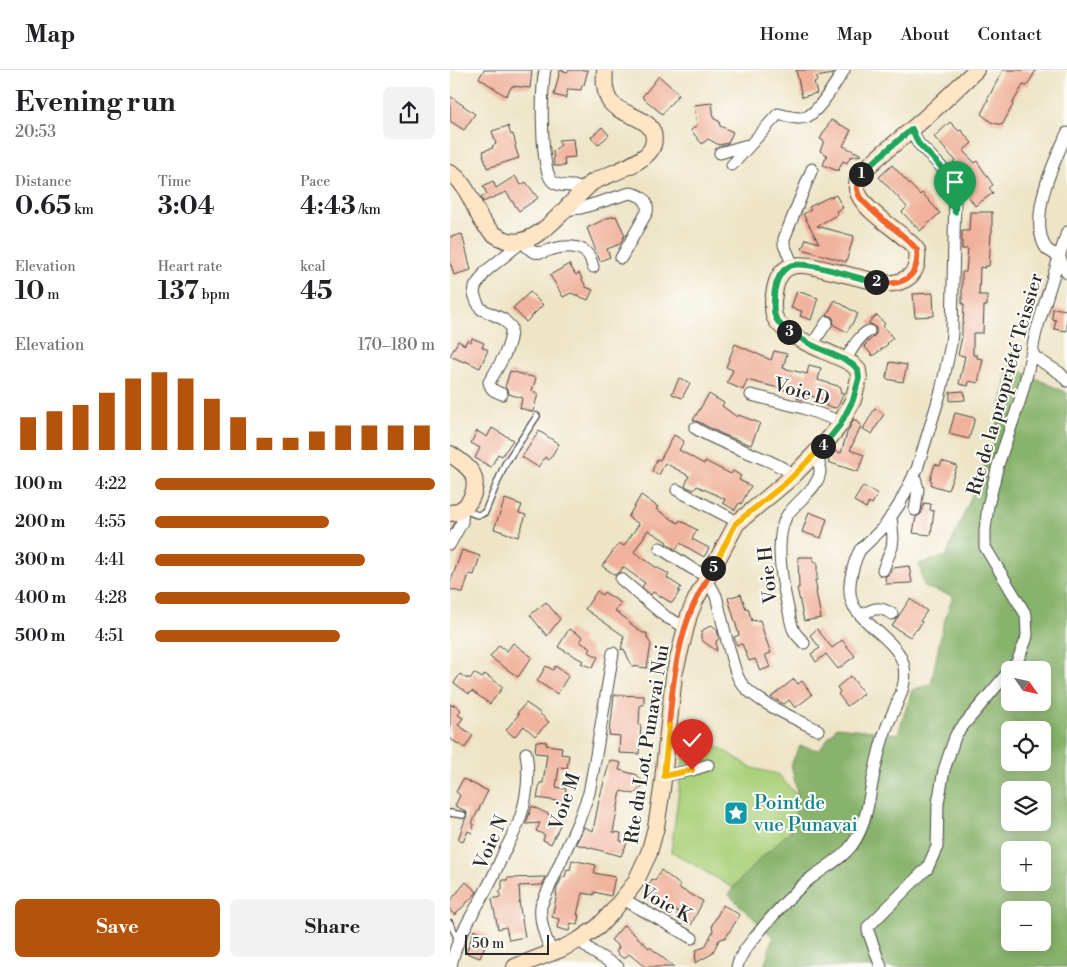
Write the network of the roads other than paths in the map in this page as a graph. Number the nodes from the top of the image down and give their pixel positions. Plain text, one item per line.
1 (545, 70) edge
2 (605, 70) edge
3 (844, 70) edge
4 (976, 70) edge
5 (912, 129) junction
6 (1067, 133) edge
7 (751, 144) junction
8 (720, 154) dead end
9 (732, 165) dead end
10 (812, 168) dead end
11 (450, 173) edge
12 (585, 190) junction
13 (564, 210) junction
14 (1067, 232) edge
15 (522, 242) junction
16 (1060, 256) junction
17 (621, 258) dead end
18 (793, 265) junction
19 (593, 267) dead end
20 (1067, 273) edge
21 (826, 322) dead end
22 (869, 331) dead end
23 (812, 345) junction
24 (1032, 352) junction
25 (845, 360) junction
26 (1067, 381) edge
27 (502, 394) dead end
28 (751, 395) dead end
29 (538, 416) dead end
30 (842, 422) junction
31 (695, 428) dead end
32 (816, 452) junction
33 (450, 454) edge
34 (914, 474) junction
35 (794, 475) junction
36 (678, 490) dead end
37 (457, 510) edge
38 (915, 510) dead end
39 (892, 516) junction
40 (738, 522) junction
41 (450, 544) edge
42 (660, 548) dead end
43 (883, 570) dead end
44 (621, 579) dead end
45 (707, 579) junction
46 (892, 614) dead end
47 (861, 615) junction
48 (685, 627) junction
49 (804, 643) dead end
50 (612, 653) dead end
51 (1017, 661) edge
52 (1001, 681) edge
53 (818, 730) dead end
54 (526, 753) dead end
55 (708, 765) dead end
56 (664, 776) junction
57 (450, 813) edge
58 (463, 816) dead end
59 (623, 899) junction
60 (450, 923) edge
61 (692, 938) dead end
62 (459, 940) junction
63 (579, 940) junction
64 (545, 960) edge
65 (451, 967) edge
66 (515, 967) edge
67 (618, 967) edge
68 (737, 967) edge
69 (881, 967) edge

1 - 12 street
2 - 12 main road
3 - 7 street
4 - 5 main road
5 - 18 main road
5 - 34 street
6 - 16 street
7 - 8 street
7 - 9 street
10 - 18 street
11 - 15 main road
12 - 13 main road
13 - 15 main road
13 - 17 street
14 - 16 street, Rte de la propriété Teissier
15 - 19 street
15 - 27 street
16 - 20 street
16 - 24 street, Rte de la propriété Teissier
18 - 23 main road, Rte du Lot. Punavai Nui
21 - 23 street
22 - 25 street
23 - 25 main road, Rte du Lot. Punavai Nui
24 - 26 street
24 - 51 street, Rte de la propriété Teissier
25 - 30 main road, Rte du Lot. Punavai Nui
28 - 30 street, Voie D
29 - 37 lane
30 - 32 main road, Rte du Lot. Punavai Nui
31 - 35 street
32 - 35 main road, Rte du Lot. Punavai Nui
32 - 49 street, Voie H
33 - 37 main road
34 - 38 street
34 - 39 street
35 - 40 main road, Rte du Lot. Punavai Nui
36 - 40 street
37 - 41 street
39 - 43 street
39 - 47 street
40 - 45 main road, Rte du Lot. Punavai Nui
42 - 45 street
44 - 48 street
45 - 48 main road, Rte du Lot. Punavai Nui
45 - 53 street
46 - 47 street
47 - 68 street
48 - 56 main road, Rte du Lot. Punavai Nui
50 - 64 street, Voie M
52 - 69 street
54 - 62 street, Voie N
55 - 56 street
56 - 59 main road, Rte du Lot. Punavai Nui
57 - 58 lane
59 - 61 street, Voie K
59 - 63 main road, Rte du Lot. Punavai Nui
60 - 62 lane
62 - 65 street, Voie N
63 - 64 main road, Rte du Lot. Punavai Nui
63 - 67 street
64 - 66 main road, Rte du Lot. Punavai Nui

